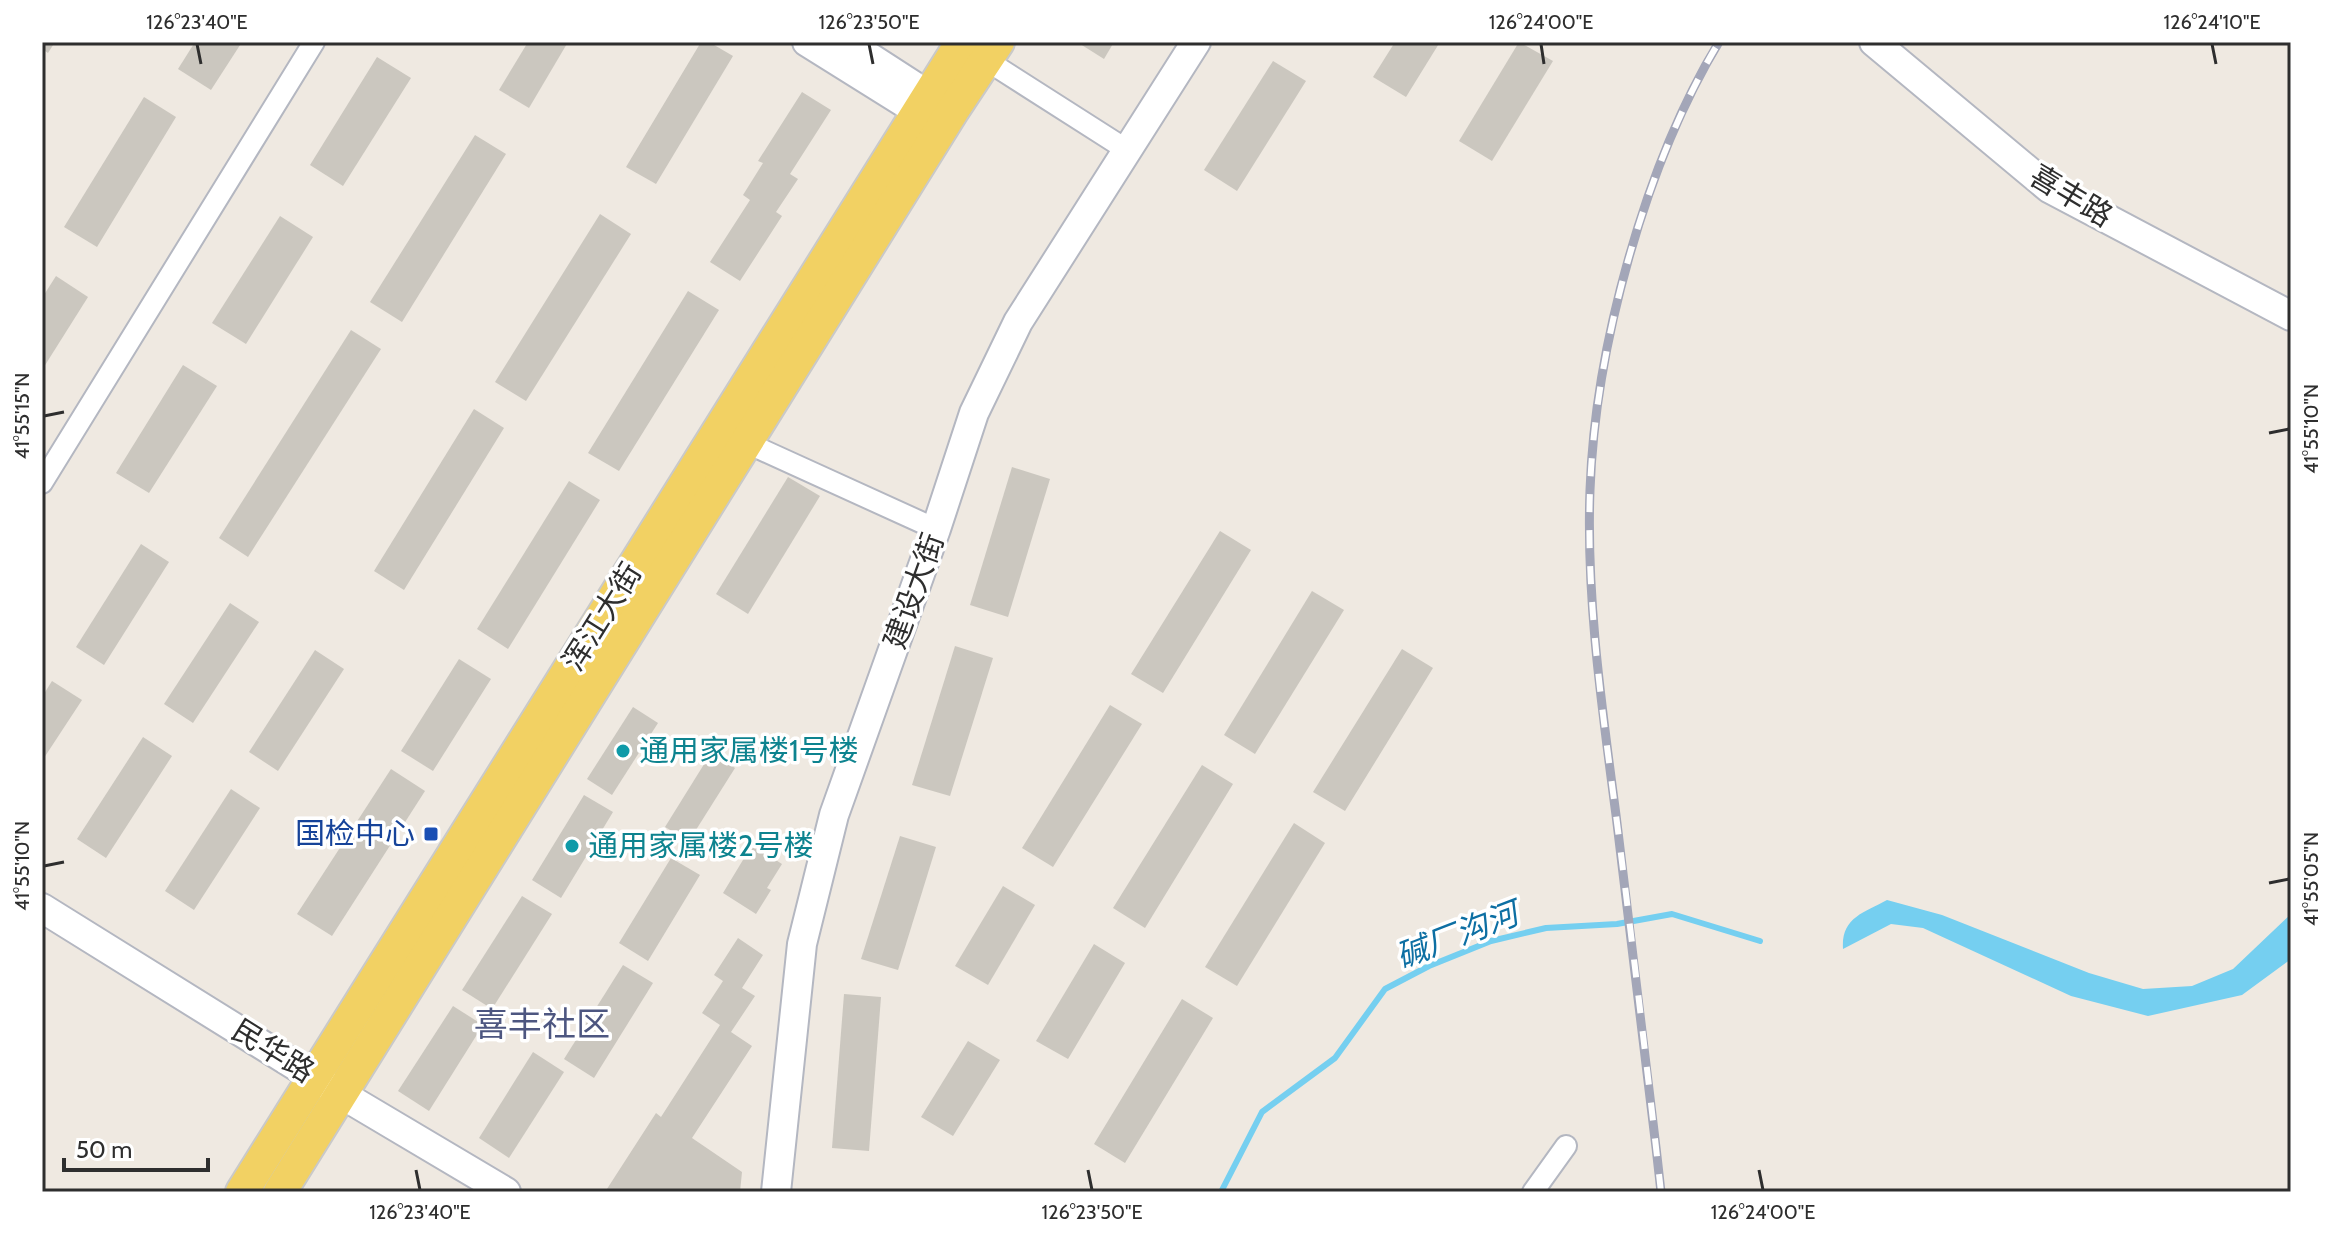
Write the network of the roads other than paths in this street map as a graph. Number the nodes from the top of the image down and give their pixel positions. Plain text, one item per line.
1 (314, 42) edge
2 (807, 42) edge
3 (846, 42) edge
4 (1196, 42) edge
5 (1874, 42) edge
6 (982, 48) edge
7 (935, 111) junction
8 (1127, 150) junction
9 (2291, 316) edge
10 (733, 436) junction
11 (42, 483) edge
12 (936, 529) junction
13 (42, 908) edge
14 (328, 1085) junction
15 (1566, 1146) dead end
16 (242, 1192) edge
17 (280, 1192) edge
18 (506, 1192) edge
19 (776, 1192) edge
20 (1533, 1192) edge

1 - 11 street
2 - 7 street
3 - 7 street
4 - 8 street, 建设大街
5 - 9 street, 喜丰路
6 - 7 main road, 浑江大街
6 - 8 street
7 - 10 main road, 浑江大街
8 - 12 street, 建设大街
10 - 12 street
10 - 14 main road, 浑江大街
12 - 19 street, 建设大街
13 - 14 street, 民华路
14 - 16 main road, 浑江大街
14 - 17 main road
14 - 18 street, 民华路
15 - 20 street

